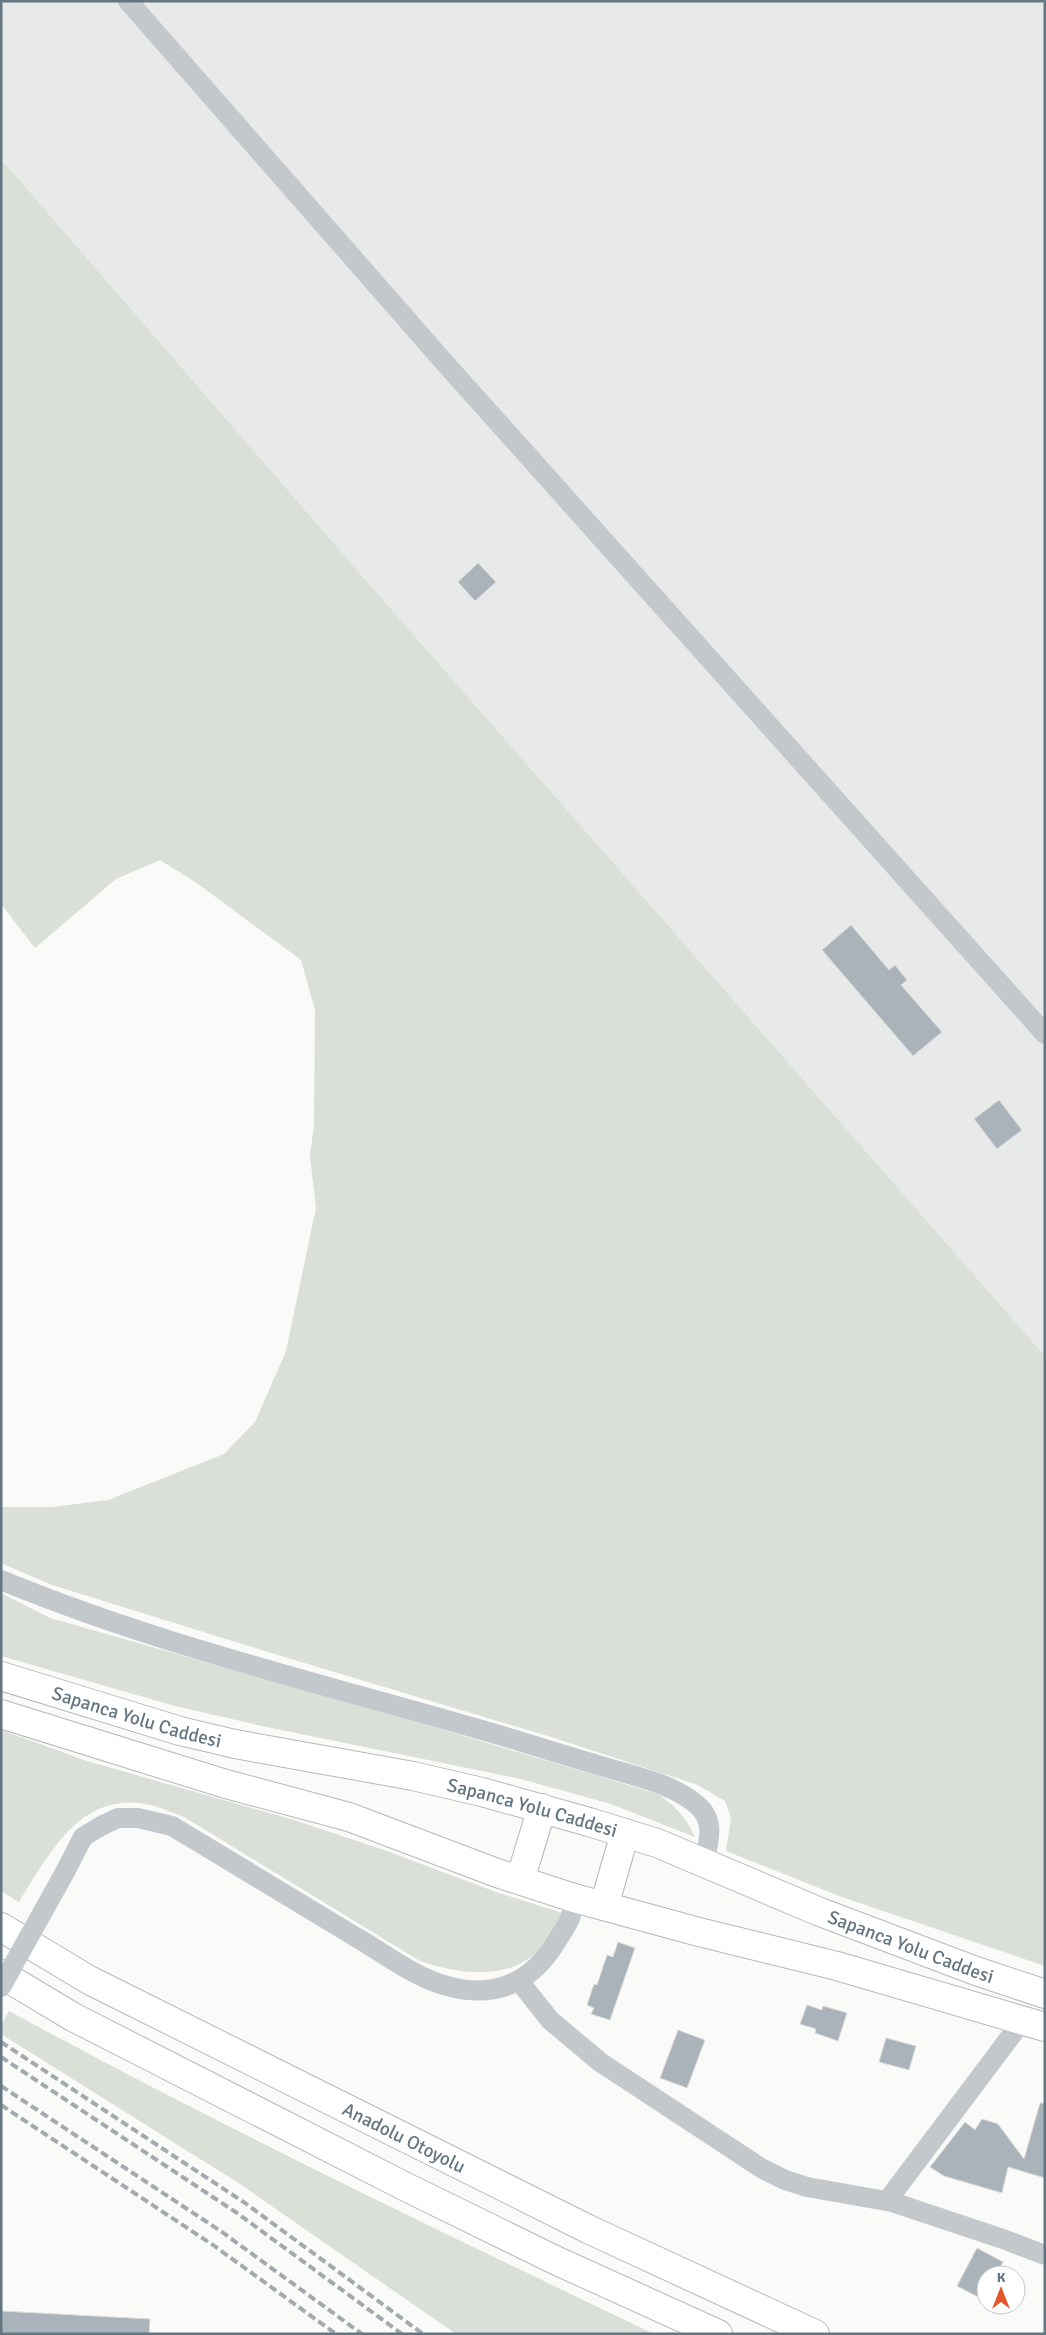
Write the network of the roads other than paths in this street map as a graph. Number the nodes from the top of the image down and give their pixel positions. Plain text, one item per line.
1 (128, 1) edge
2 (1045, 1034) edge
3 (1, 1580) edge
4 (1, 1676) edge
5 (1, 1714) edge
6 (542, 1808) junction
7 (625, 1833) junction
8 (704, 1863) junction
9 (520, 1880) junction
10 (574, 1898) junction
11 (604, 1906) junction
12 (1, 1928) edge
13 (1, 1974) edge
14 (519, 1982) junction
15 (1, 1987) edge
16 (1045, 1994) edge
17 (1034, 2024) edge
18 (887, 2201) junction
19 (1045, 2255) edge
20 (718, 2334) edge
21 (815, 2334) edge

1 - 2 street
3 - 8 street
4 - 6 highway, Sapanca Yolu Caddesi
5 - 9 highway, Sapanca Yolu Caddesi
6 - 7 highway, Sapanca Yolu Caddesi
6 - 9 highway
7 - 8 highway, Sapanca Yolu Caddesi
7 - 11 highway
8 - 16 highway, Sapanca Yolu Caddesi
9 - 10 highway, Sapanca Yolu Caddesi
10 - 11 highway, Sapanca Yolu Caddesi
10 - 14 street
11 - 17 highway, Sapanca Yolu Caddesi
12 - 21 highway, Anadolu Otoyolu
13 - 20 highway
14 - 15 street, bridge
14 - 18 street
17 - 18 street
18 - 19 street

